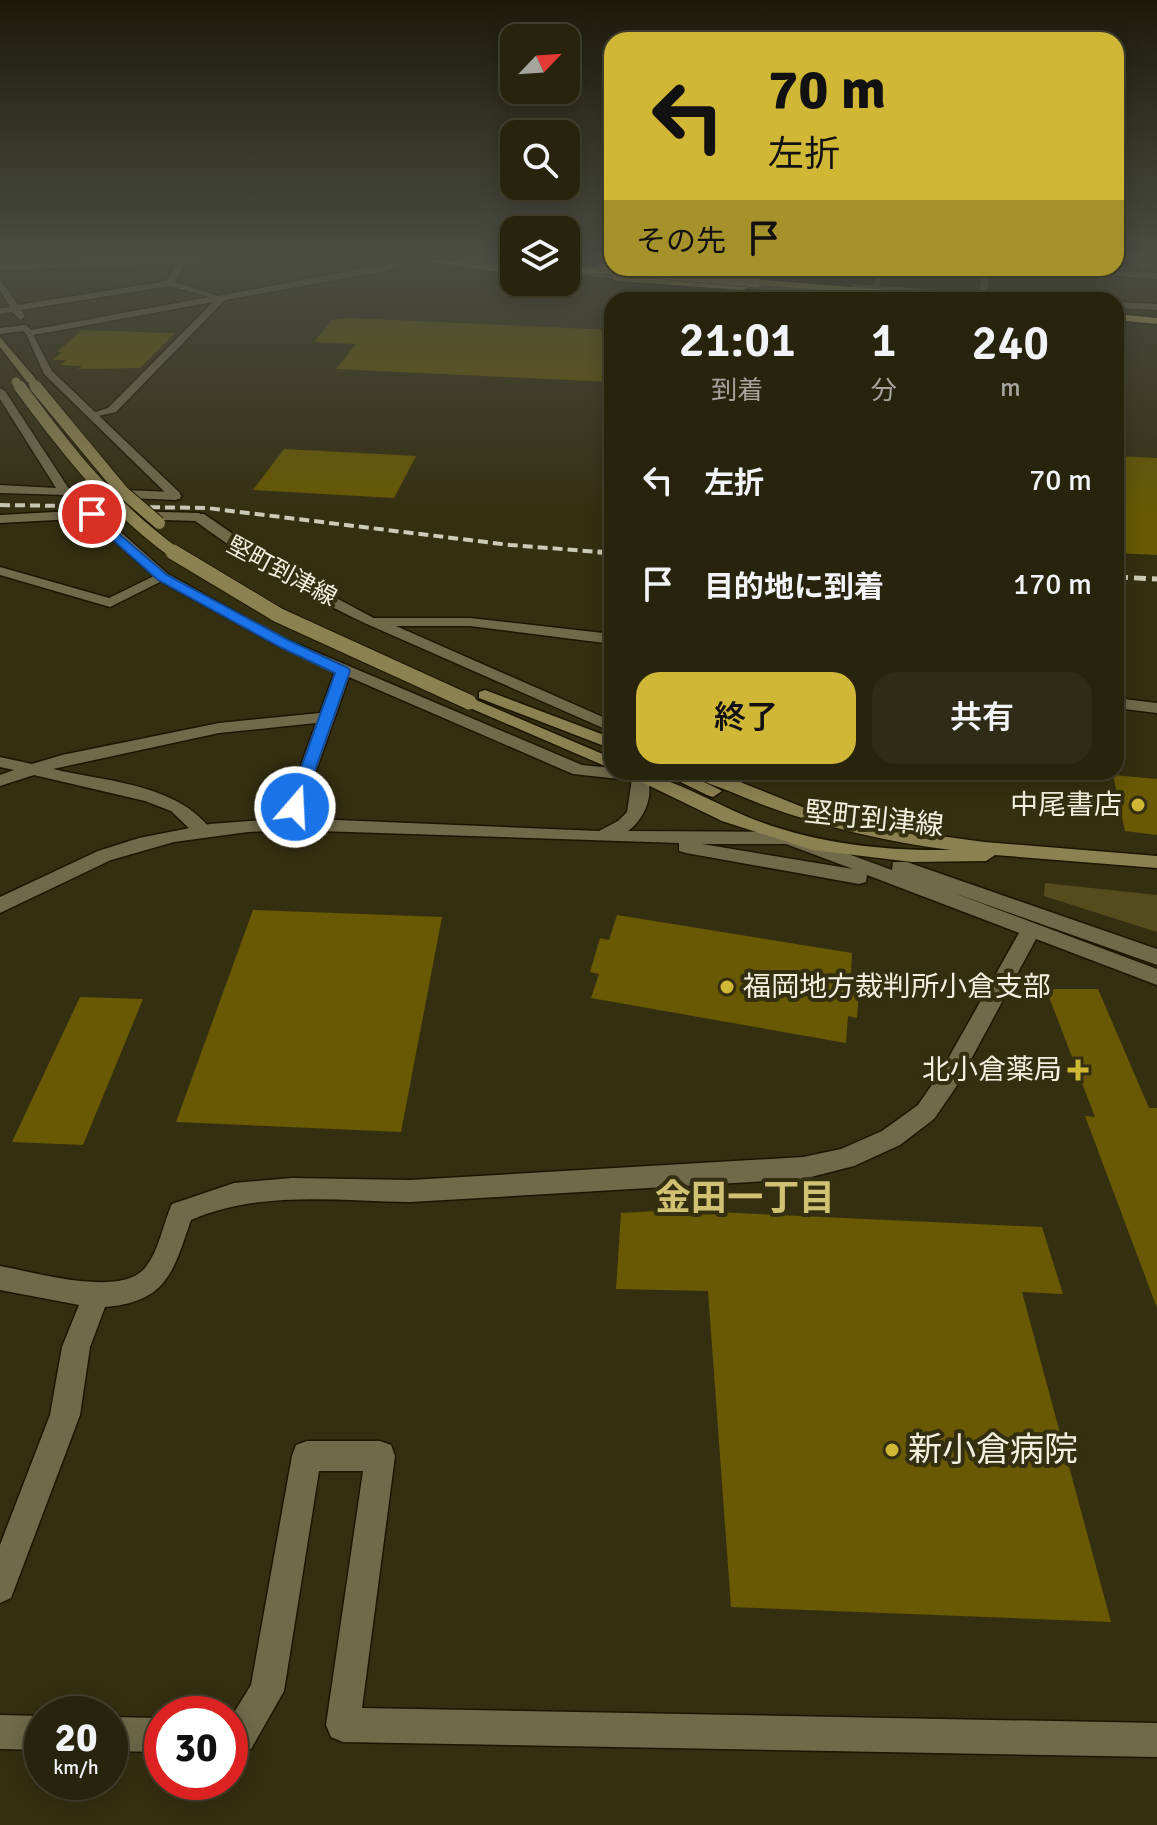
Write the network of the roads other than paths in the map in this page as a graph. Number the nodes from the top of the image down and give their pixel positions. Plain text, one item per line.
1 (2, 344) edge
2 (34, 344) edge
3 (177, 344) edge
4 (0, 360) edge
5 (24, 381) junction
6 (0, 391) edge
7 (93, 416) junction
8 (0, 489) edge
9 (65, 492) junction
10 (92, 514) junction
11 (0, 519) edge
12 (0, 571) edge
13 (163, 577) junction
14 (374, 622) junction
15 (604, 638) edge
16 (343, 671) junction
17 (475, 698) junction
18 (1124, 704) edge
19 (1157, 708) edge
20 (326, 717) junction
21 (604, 723) edge
22 (604, 741) edge
23 (604, 760) edge
24 (0, 762) edge
25 (29, 770) junction
26 (604, 772) edge
27 (635, 780) edge
28 (647, 780) edge
29 (688, 780) edge
30 (721, 780) edge
31 (0, 781) edge
32 (772, 815) junction
33 (289, 824) junction
34 (202, 830) junction
35 (598, 837) junction
36 (954, 842) junction
37 (780, 844) junction
38 (827, 845) junction
39 (689, 847) junction
40 (863, 852) junction
41 (1029, 853) junction
42 (911, 862) junction
43 (1157, 862) edge
44 (951, 901) junction
45 (0, 906) edge
46 (1031, 930) junction
47 (1157, 957) edge
48 (1157, 977) edge
49 (0, 1278) edge
50 (97, 1294) junction
51 (0, 1587) edge
52 (248, 1722) edge
53 (0, 1732) edge
54 (24, 1733) edge
55 (1157, 1740) edge

1 - 5 main road, 堅町到津線
2 - 7 street
3 - 7 street
4 - 5 main road, 堅町到津線
5 - 17 main road, 堅町到津線, bridge
6 - 9 street
7 - 9 street
8 - 9 street
10 - 11 street
10 - 13 street
10 - 14 street
12 - 13 street
13 - 16 street
14 - 15 street
14 - 21 street
16 - 20 street
16 - 26 street
17 - 22 main road, 堅町到津線
17 - 23 main road, 堅町到津線
18 - 19 street
20 - 25 street
20 - 33 street
24 - 25 street
25 - 31 street
25 - 34 street
27 - 35 street
28 - 37 main road, 堅町到津線
29 - 32 main road
30 - 36 main road, 堅町到津線
32 - 37 main road
32 - 38 main road
33 - 34 street
33 - 35 street
34 - 45 street
35 - 37 street
35 - 39 street
36 - 38 main road
36 - 41 main road, 堅町到津線
36 - 42 main road
37 - 38 street
37 - 39 street
37 - 40 main road, 堅町到津線
38 - 40 street
38 - 44 street
39 - 44 street
40 - 42 street
41 - 42 main road, 堅町到津線
41 - 43 main road, 堅町到津線
42 - 44 street
42 - 47 street
44 - 46 street
46 - 48 street
46 - 50 street
49 - 50 street
50 - 51 street
52 - 55 street
53 - 54 street

